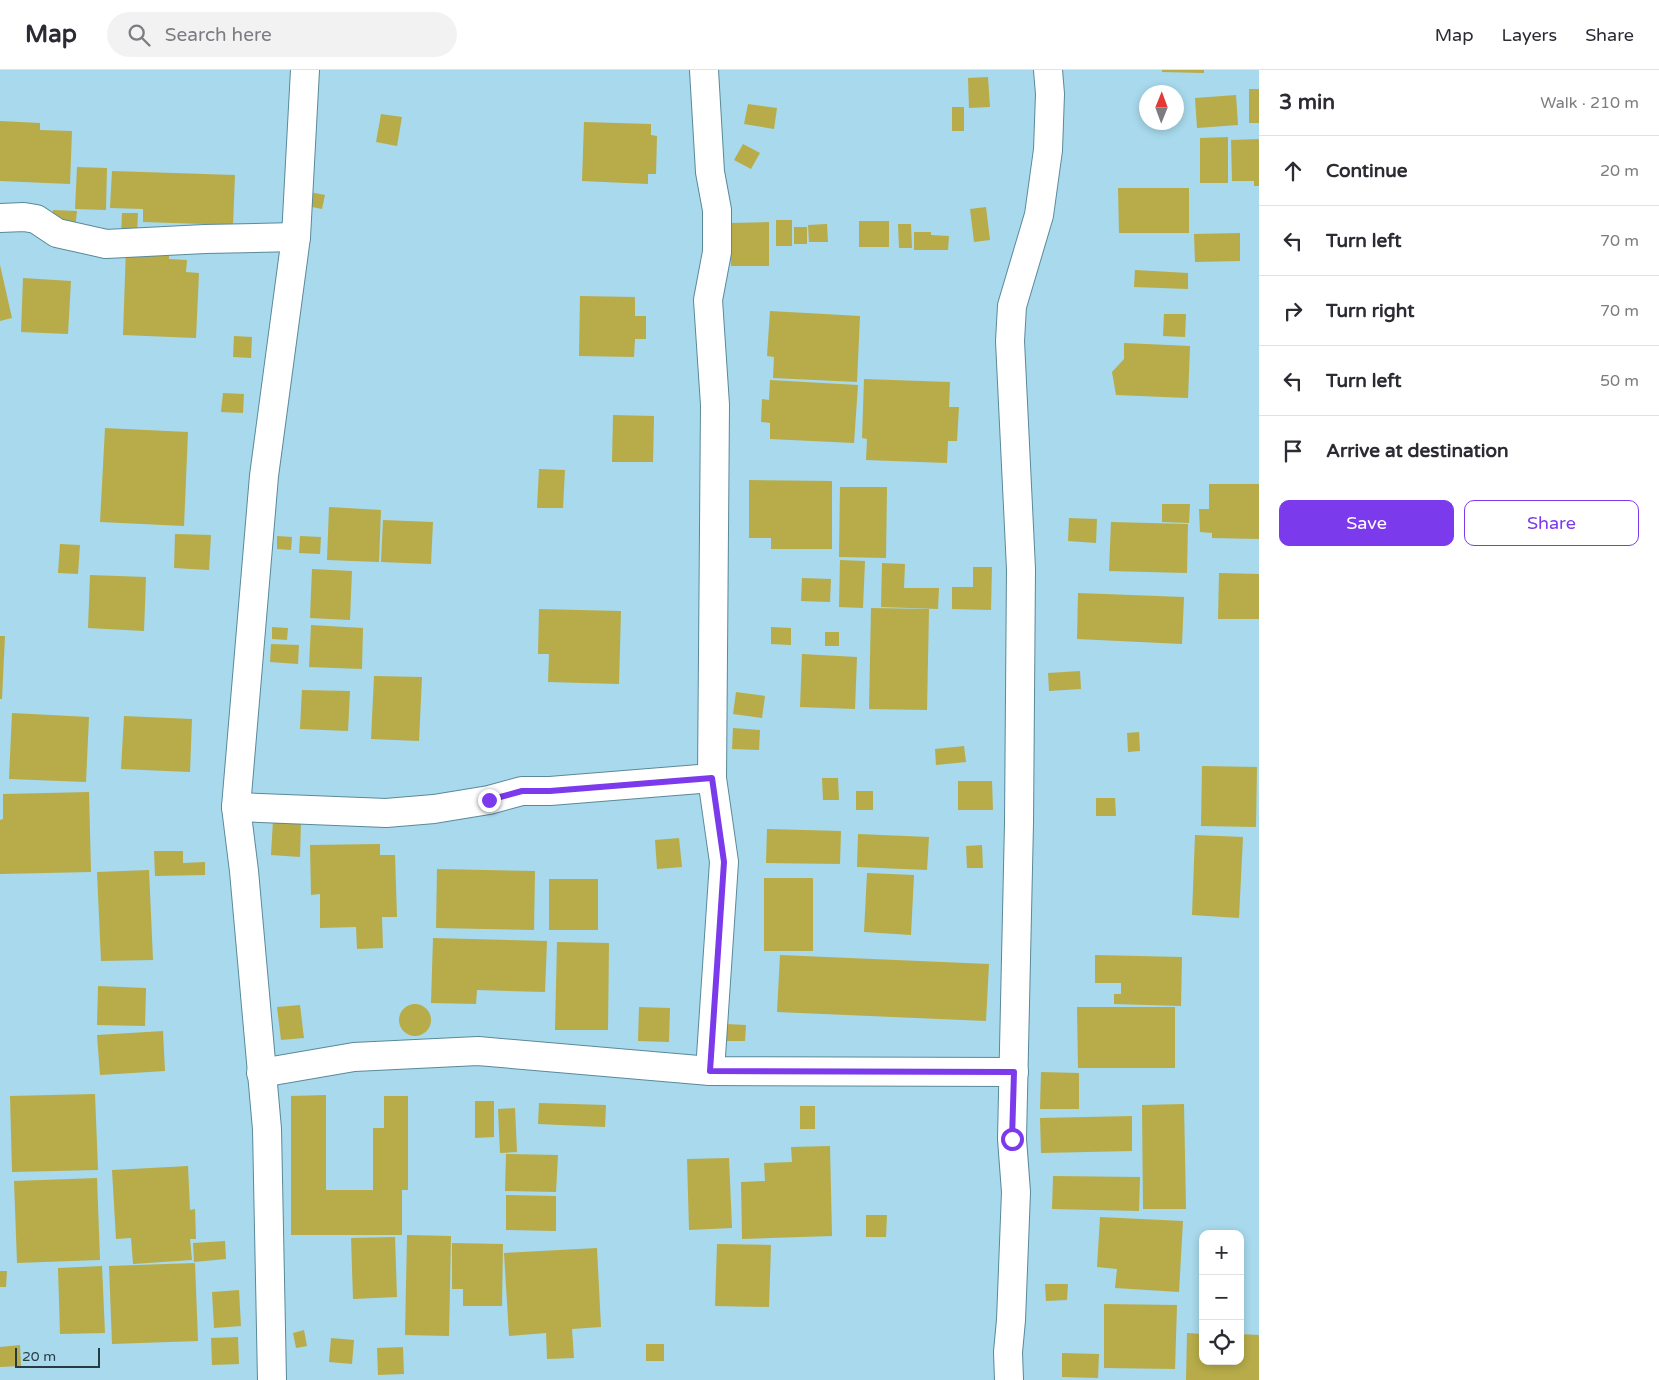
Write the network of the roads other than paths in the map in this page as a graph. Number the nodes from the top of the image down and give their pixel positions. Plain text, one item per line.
1 (305, 70) edge
2 (704, 70) edge
3 (1048, 70) edge
4 (0, 218) edge
5 (296, 237) junction
6 (712, 778) junction
7 (236, 806) junction
8 (710, 1071) junction
9 (1014, 1072) junction
10 (261, 1073) junction
11 (272, 1380) edge
12 (1009, 1380) edge

1 - 5 street
2 - 6 street
3 - 9 street
4 - 5 street
5 - 7 street
6 - 7 street
6 - 8 street
7 - 10 street
8 - 9 street
8 - 10 street
9 - 12 street
10 - 11 street

